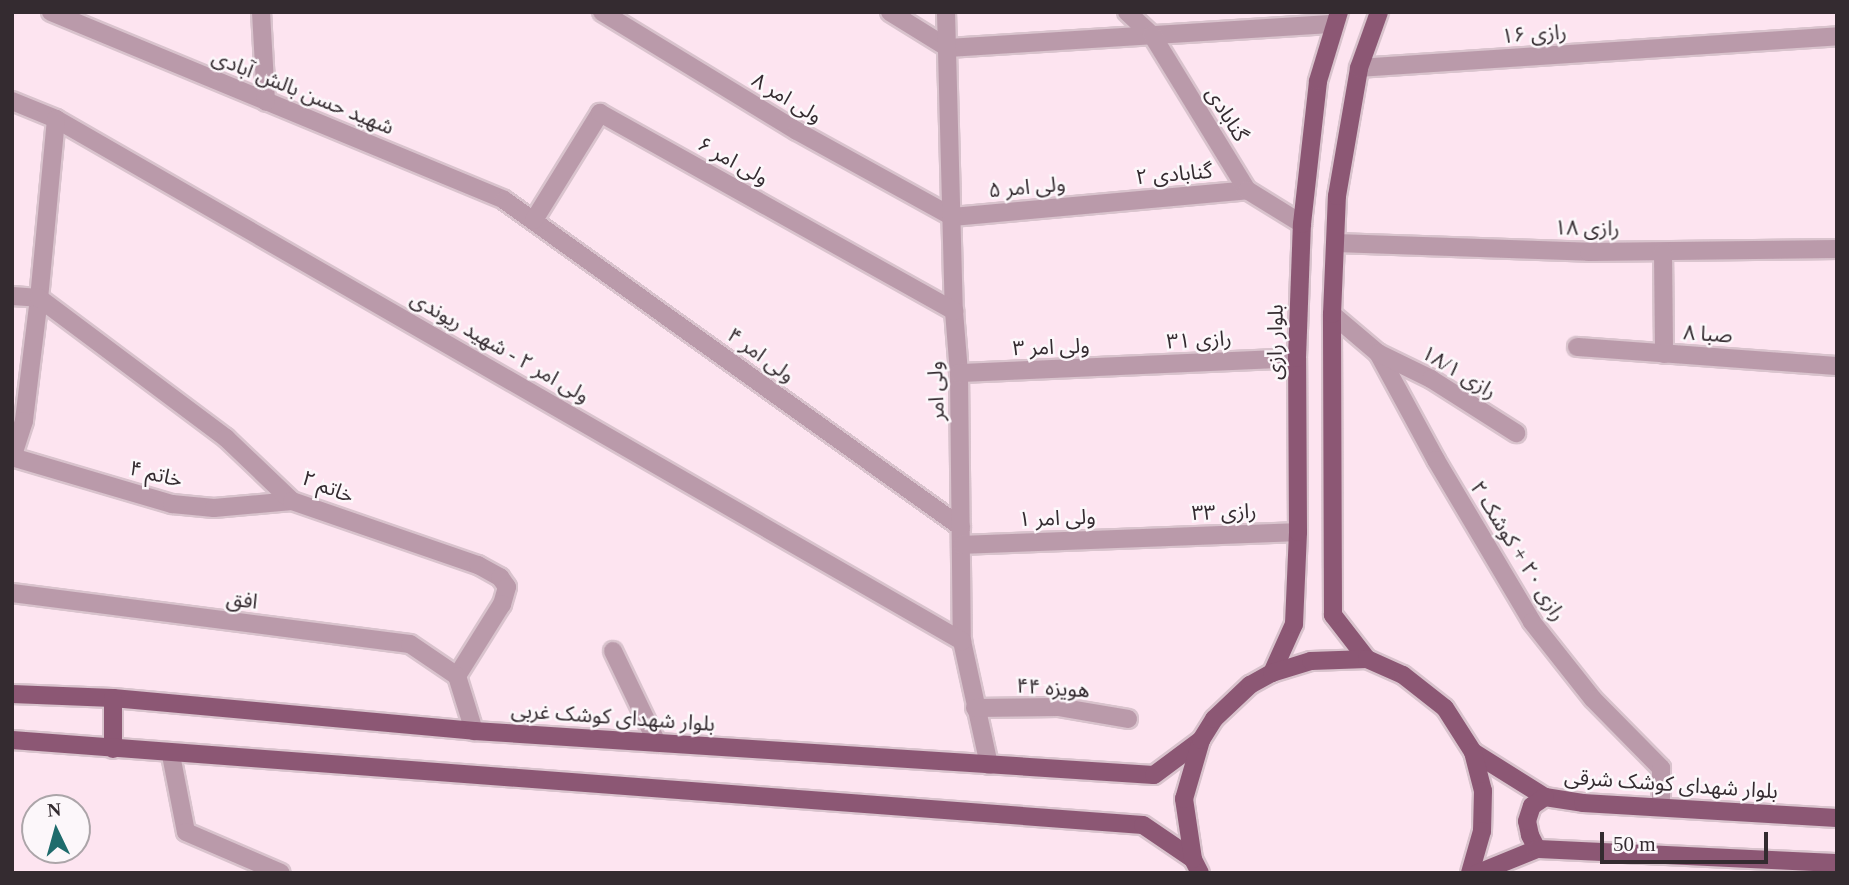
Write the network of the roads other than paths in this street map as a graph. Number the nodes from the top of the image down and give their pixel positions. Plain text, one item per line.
1 (51, 12) edge
2 (261, 12) edge
3 (602, 12) edge
4 (890, 12) edge
5 (946, 12) edge
6 (1128, 12) edge
7 (1379, 12) edge
8 (1336, 18) edge
9 (1152, 35) junction
10 (1837, 36) edge
11 (948, 48) junction
12 (1359, 68) junction
13 (12, 101) edge
14 (266, 102) junction
15 (56, 119) junction
16 (1247, 190) junction
17 (1105, 203) joint
18 (953, 217) junction
19 (534, 220) junction
20 (1303, 224) junction
21 (1336, 243) junction
22 (1837, 249) edge
23 (1663, 252) junction
24 (12, 296) edge
25 (39, 298) junction
26 (954, 311) junction
27 (1332, 314) junction
28 (1577, 347) dead end
29 (1378, 353) junction
30 (1664, 354) junction
31 (1297, 358) junction
32 (1144, 365) joint
33 (1837, 366) edge
34 (959, 373) junction
35 (1516, 433) dead end
36 (12, 457) edge
37 (292, 501) junction
38 (1298, 532) junction
39 (962, 536) junction
40 (1153, 537) joint
41 (12, 593) edge
42 (962, 641) junction
43 (612, 651) dead end
44 (1367, 659) junction
45 (1272, 673) junction
46 (457, 676) junction
47 (12, 694) edge
48 (113, 698) junction
49 (975, 708) junction
50 (1128, 719) dead end
51 (474, 731) junction
52 (12, 740) edge
53 (1201, 740) junction
54 (657, 743) junction
55 (113, 749) junction
56 (1473, 752) junction
57 (172, 754) junction
58 (989, 765) junction
59 (1545, 797) junction
60 (1661, 807) junction
61 (1837, 818) edge
62 (1538, 849) junction
63 (1837, 863) edge
64 (1196, 866) edge
65 (281, 873) edge
66 (1470, 873) edge
67 (1478, 873) edge

1 - 14 street, شهید حسن بالش آبادی
2 - 14 street
3 - 18 street, ولی امر ۸
4 - 11 street
5 - 11 street, ولی امر
6 - 9 street, گنابادی
7 - 12 main road
8 - 9 street
8 - 20 main road, بلوار رازی
9 - 11 street
9 - 16 street, گنابادی
10 - 12 street, رازی ۱۶
11 - 18 street, ولی امر
12 - 21 main road
13 - 15 street, ولی امر ۲ - شهید ریوندی
14 - 19 street, شهید حسن بالش آبادی
15 - 25 street
15 - 42 street, ولی امر ۲ - شهید ریوندی
16 - 17 street, گنابادی ۲
16 - 20 street, گنابادی
17 - 18 street, ولی امر ۵
18 - 26 street, ولی امر
19 - 26 street, ولی امر ۶
19 - 39 street, ولی امر ۴
20 - 31 main road, بلوار رازی
21 - 23 street, رازی ۱۸
21 - 27 main road
22 - 23 street, رازی ۱۸
23 - 30 street
24 - 25 street
25 - 36 street
25 - 37 street, خاتم ۲
26 - 34 street, ولی امر
27 - 29 street, رازی ۲۰ + کوشک ۲
27 - 44 main road
28 - 30 street, صبا ۸
29 - 35 street, رازی ۱۸/۱
29 - 60 street, رازی ۲۰ + کوشک ۲
30 - 33 street, صبا ۸
31 - 32 street, رازی ۳۱
31 - 38 main road, بلوار رازی
32 - 34 street, ولی امر ۳
34 - 39 street, ولی امر
36 - 37 street, خاتم ۴
37 - 46 street, خاتم ۲
38 - 40 street, رازی ۳۳
38 - 45 main road, بلوار رازی
39 - 40 street, ولی امر ۱
39 - 42 street, ولی امر
41 - 46 street, افق
42 - 49 street, ولی امر
43 - 54 street
44 - 45 main road
44 - 56 main road
45 - 53 main road
46 - 51 street
47 - 48 main road, بلوار شهدای کوشک غربی
48 - 51 main road, بلوار شهدای کوشک غربی
48 - 55 main road
49 - 50 street, هویزه ۴۴
49 - 58 street, ولی امر
51 - 54 main road, بلوار شهدای کوشک غربی
52 - 55 main road
53 - 58 main road, بلوار شهدای کوشک غربی
53 - 64 main road
54 - 58 main road, بلوار شهدای کوشک غربی
55 - 57 main road
56 - 59 main road, بلوار شهدای کوشک شرقی
56 - 66 main road
57 - 64 main road
57 - 65 street
59 - 60 main road, بلوار شهدای کوشک شرقی
59 - 62 main road
60 - 61 main road, بلوار شهدای کوشک شرقی
62 - 63 main road
62 - 67 main road

